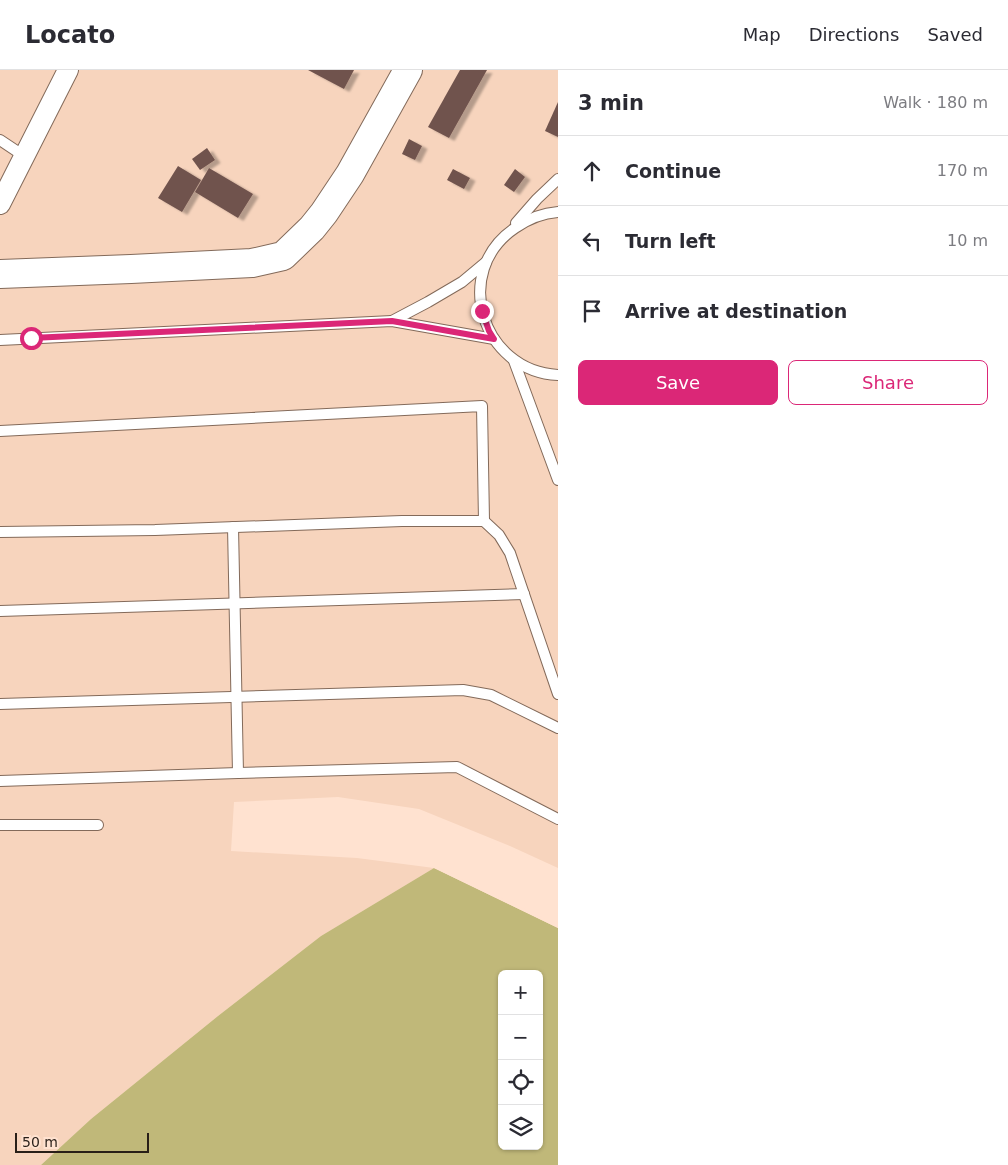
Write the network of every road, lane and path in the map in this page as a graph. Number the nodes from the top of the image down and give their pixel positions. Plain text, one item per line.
1 (68, 70) edge
2 (408, 70) edge
3 (0, 140) edge
4 (24, 156) junction
5 (558, 179) edge
6 (0, 204) edge
7 (558, 212) edge
8 (506, 234) junction
9 (486, 262) junction
10 (0, 274) edge
11 (392, 321) junction
12 (494, 339) junction
13 (0, 340) edge
14 (514, 361) junction
15 (558, 375) edge
16 (0, 432) edge
17 (558, 480) edge
18 (484, 521) junction
19 (233, 527) junction
20 (0, 532) edge
21 (524, 594) junction
22 (235, 603) junction
23 (0, 611) edge
24 (558, 694) edge
25 (237, 697) junction
26 (0, 704) edge
27 (558, 728) edge
28 (238, 773) junction
29 (0, 781) edge
30 (558, 819) edge
31 (0, 825) edge
32 (98, 825) dead end

1 - 4 street
2 - 10 main road
3 - 4 lane
4 - 6 street
5 - 8 lane
7 - 8 lane
8 - 9 lane
9 - 11 lane
9 - 12 lane
11 - 12 lane
11 - 13 lane
12 - 14 lane
14 - 15 lane
14 - 17 lane
16 - 18 lane
18 - 19 lane
18 - 21 lane
19 - 20 lane
19 - 22 lane
21 - 22 lane
21 - 24 lane
22 - 23 lane
22 - 25 lane
25 - 26 lane
25 - 27 lane
25 - 28 lane
28 - 29 lane
28 - 30 lane
31 - 32 lane

